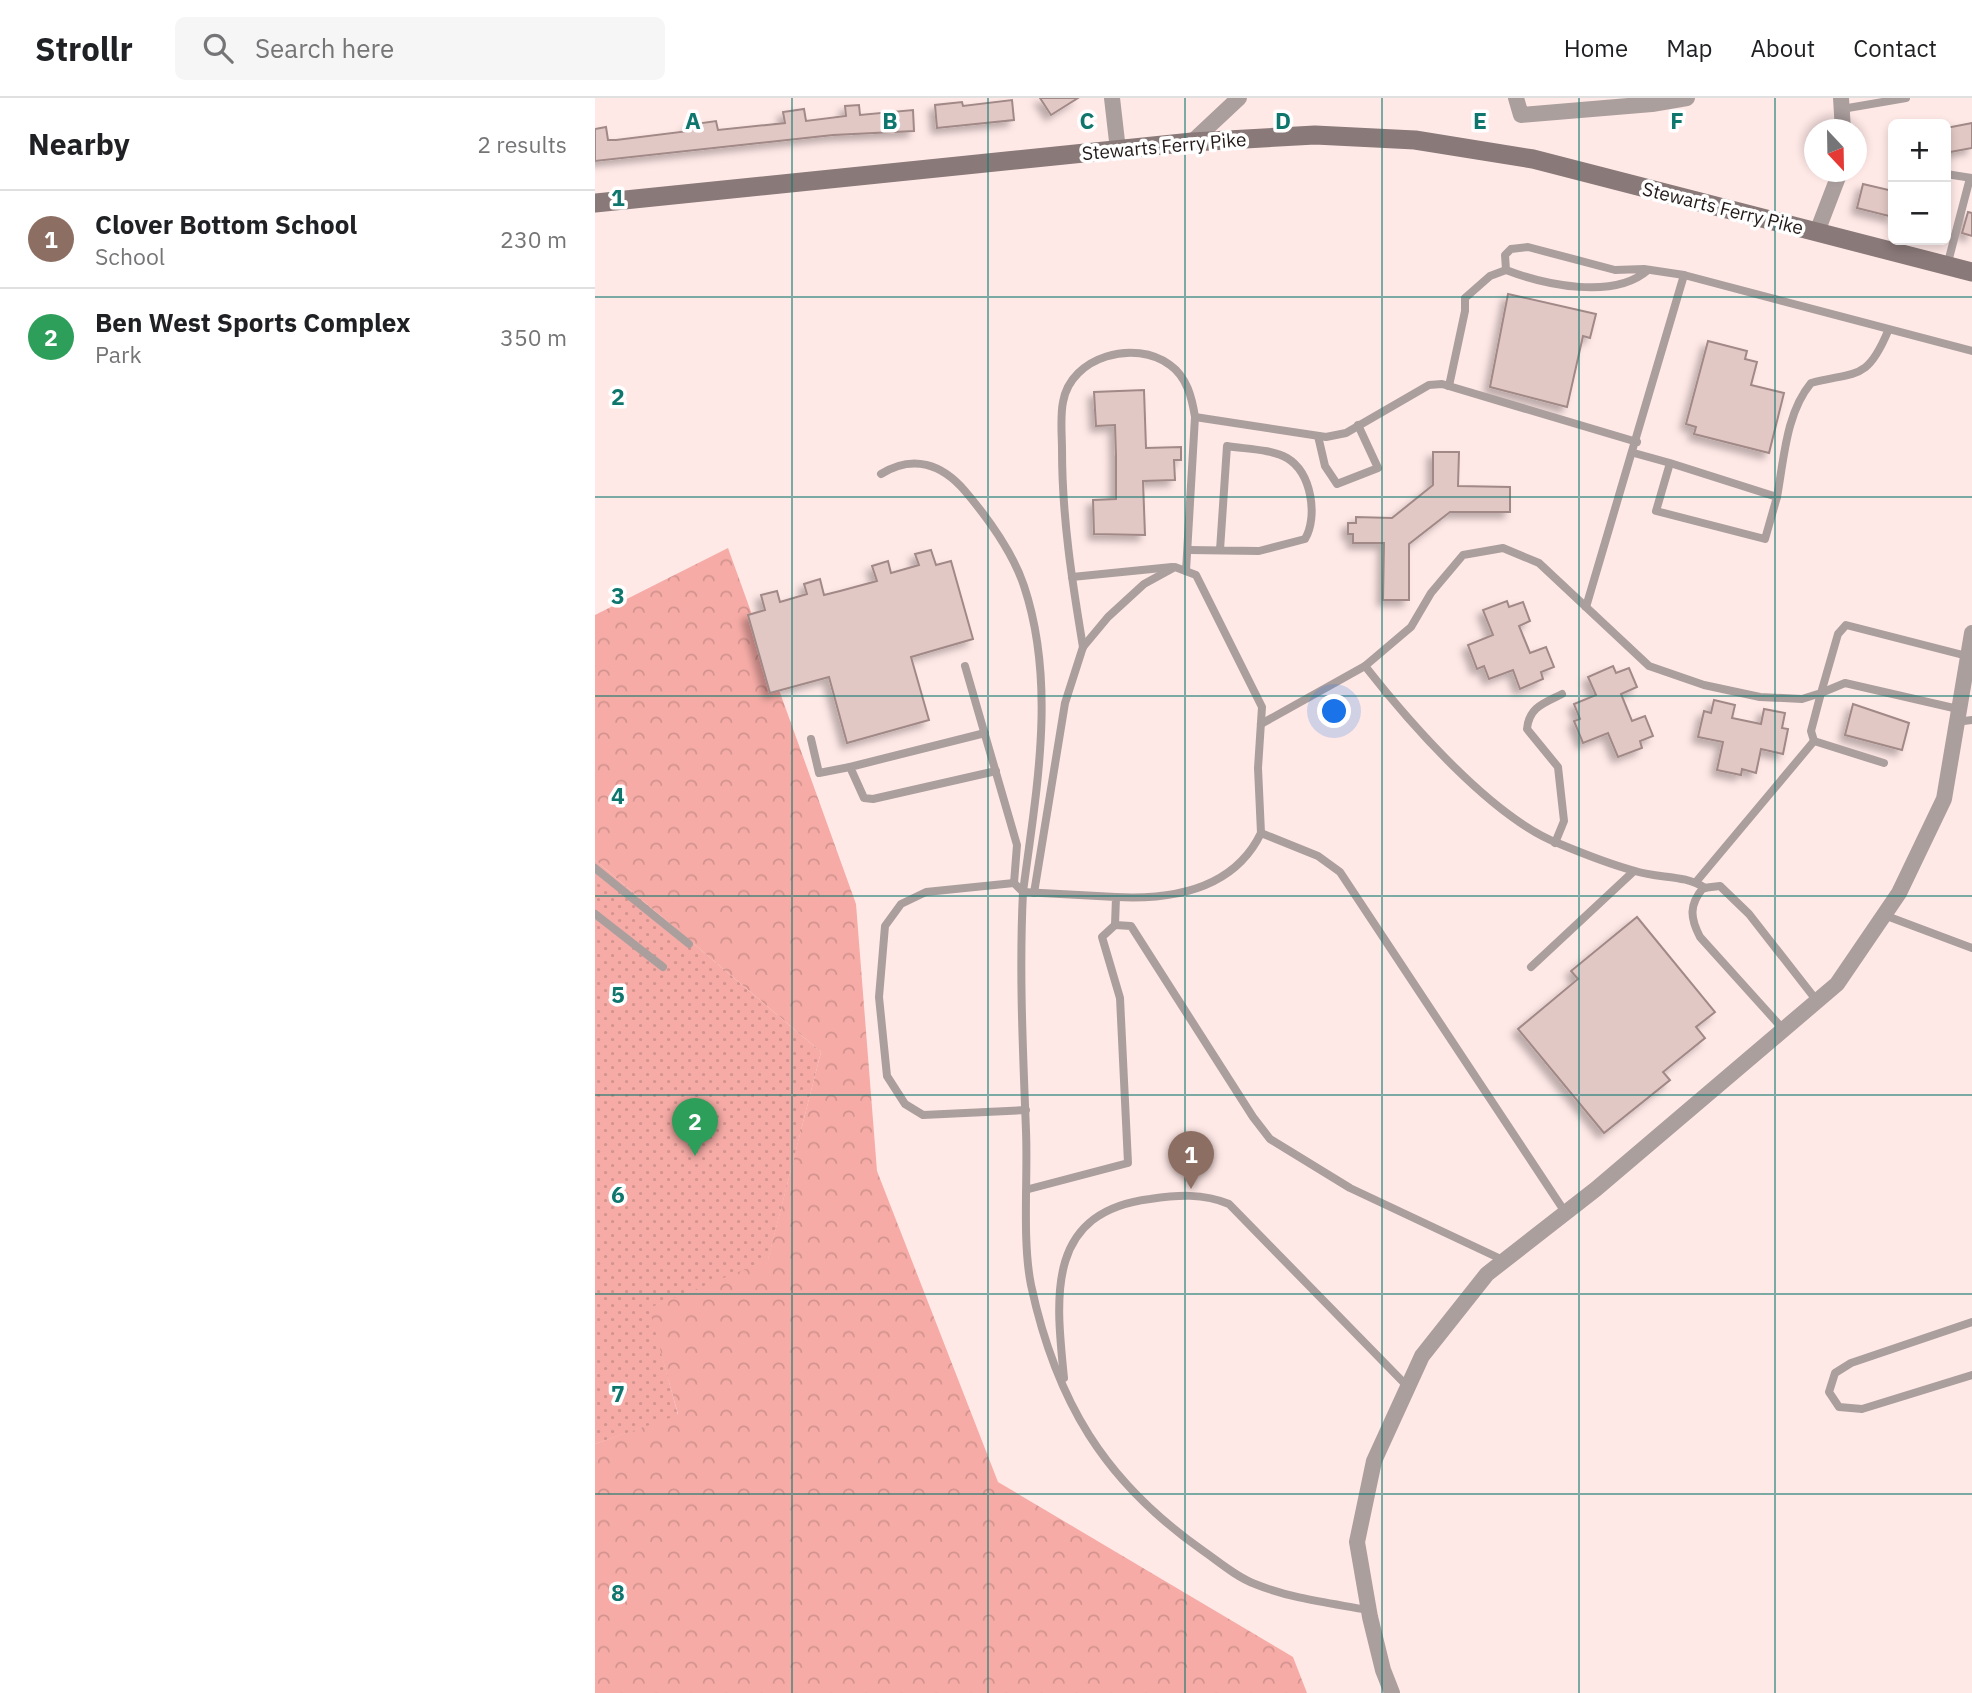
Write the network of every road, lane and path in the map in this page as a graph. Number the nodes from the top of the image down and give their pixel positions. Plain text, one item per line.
1 (1112, 98) edge
2 (1239, 98) edge
3 (1515, 98) edge
4 (1687, 98) edge
5 (1906, 98) edge
6 (1841, 103) edge
7 (1192, 142) junction
8 (1118, 150) junction
9 (1951, 175) edge
10 (1971, 178) edge
11 (1836, 182) edge
12 (595, 203) edge
13 (1817, 232) junction
14 (1947, 266) junction
15 (1506, 270) junction
16 (1648, 270) junction
17 (1972, 272) edge
18 (1684, 275) junction
19 (1888, 331) junction
20 (1972, 351) edge
21 (1449, 386) junction
22 (1195, 417) junction
23 (1358, 425) junction
24 (1318, 436) junction
25 (1637, 442) junction
26 (1634, 453) junction
27 (1670, 463) junction
28 (881, 474) dead end
29 (1777, 497) junction
30 (1189, 550) junction
31 (1220, 551) junction
32 (1175, 567) junction
33 (1186, 571) junction
34 (1072, 577) junction
35 (1586, 607) junction
36 (1972, 633) edge
37 (1083, 647) junction
38 (1967, 656) junction
39 (965, 666) dead end
40 (1365, 666) junction
41 (1821, 693) junction
42 (1562, 694) dead end
43 (1962, 717) edge
44 (1261, 724) junction
45 (985, 733) junction
46 (811, 739) dead end
47 (1814, 741) junction
48 (1884, 764) dead end
49 (850, 767) junction
50 (996, 771) junction
51 (1261, 833) junction
52 (1555, 843) junction
53 (595, 868) edge
54 (1634, 871) junction
55 (1696, 882) junction
56 (1014, 883) junction
57 (1705, 888) junction
58 (1023, 892) junction
59 (1034, 893) junction
60 (1116, 897) junction
61 (595, 914) edge
62 (1884, 915) junction
63 (1115, 925) junction
64 (688, 944) dead end
65 (1972, 948) edge
66 (663, 967) dead end
67 (1531, 967) dead end
68 (1817, 1001) junction
69 (1783, 1029) junction
70 (1025, 1110) junction
71 (1029, 1189) junction
72 (1565, 1212) junction
73 (1503, 1260) junction
74 (1972, 1322) edge
75 (1972, 1375) edge
76 (1408, 1387) junction
77 (1066, 1389) junction
78 (1369, 1610) junction
79 (1392, 1693) edge

1 - 8 street
2 - 7 street
3 - 4 street
5 - 6 lane
7 - 8 main road, Stewarts Ferry Pike
7 - 13 main road, Stewarts Ferry Pike
8 - 12 main road, Stewarts Ferry Pike
9 - 10 lane
10 - 14 lane
11 - 13 street
13 - 14 main road, Stewarts Ferry Pike
14 - 17 main road, Stewarts Ferry Pike
15 - 16 lane
15 - 16 lane
15 - 21 lane
16 - 18 lane
18 - 19 lane
18 - 25 lane
19 - 20 lane
19 - 29 lane
21 - 23 lane
21 - 25 lane
22 - 24 lane
22 - 30 lane
22 - 34 lane
23 - 24 lane
23 - 24 lane
25 - 26 lane
26 - 27 lane
26 - 35 lane
27 - 29 lane
27 - 29 lane
28 - 58 lane
30 - 31 lane
30 - 33 lane
31 - 31 lane
32 - 33 lane
32 - 34 lane
32 - 37 lane
33 - 44 lane
34 - 37 lane
35 - 40 lane
35 - 41 lane
36 - 38 street
37 - 59 lane
38 - 41 lane
38 - 43 street
39 - 45 lane
40 - 44 lane
40 - 52 lane
41 - 43 lane
41 - 47 lane
42 - 52 lane
43 - 62 street
44 - 51 lane
45 - 49 lane
45 - 50 lane
46 - 49 lane
47 - 48 lane
47 - 55 lane
49 - 50 lane
50 - 56 lane
51 - 60 lane
51 - 72 lane
52 - 54 lane
53 - 64 lane
54 - 55 lane
54 - 67 lane
55 - 57 lane
56 - 58 lane
56 - 70 lane
57 - 68 lane
57 - 69 lane
58 - 59 lane
58 - 70 lane
59 - 60 lane
60 - 63 lane
61 - 66 lane
62 - 65 lane
62 - 68 street
63 - 71 lane
63 - 73 lane
68 - 69 street
69 - 72 street
70 - 71 lane
71 - 77 lane
72 - 73 street
73 - 76 street
74 - 75 lane
76 - 77 lane
76 - 78 street
77 - 78 lane
78 - 79 street

